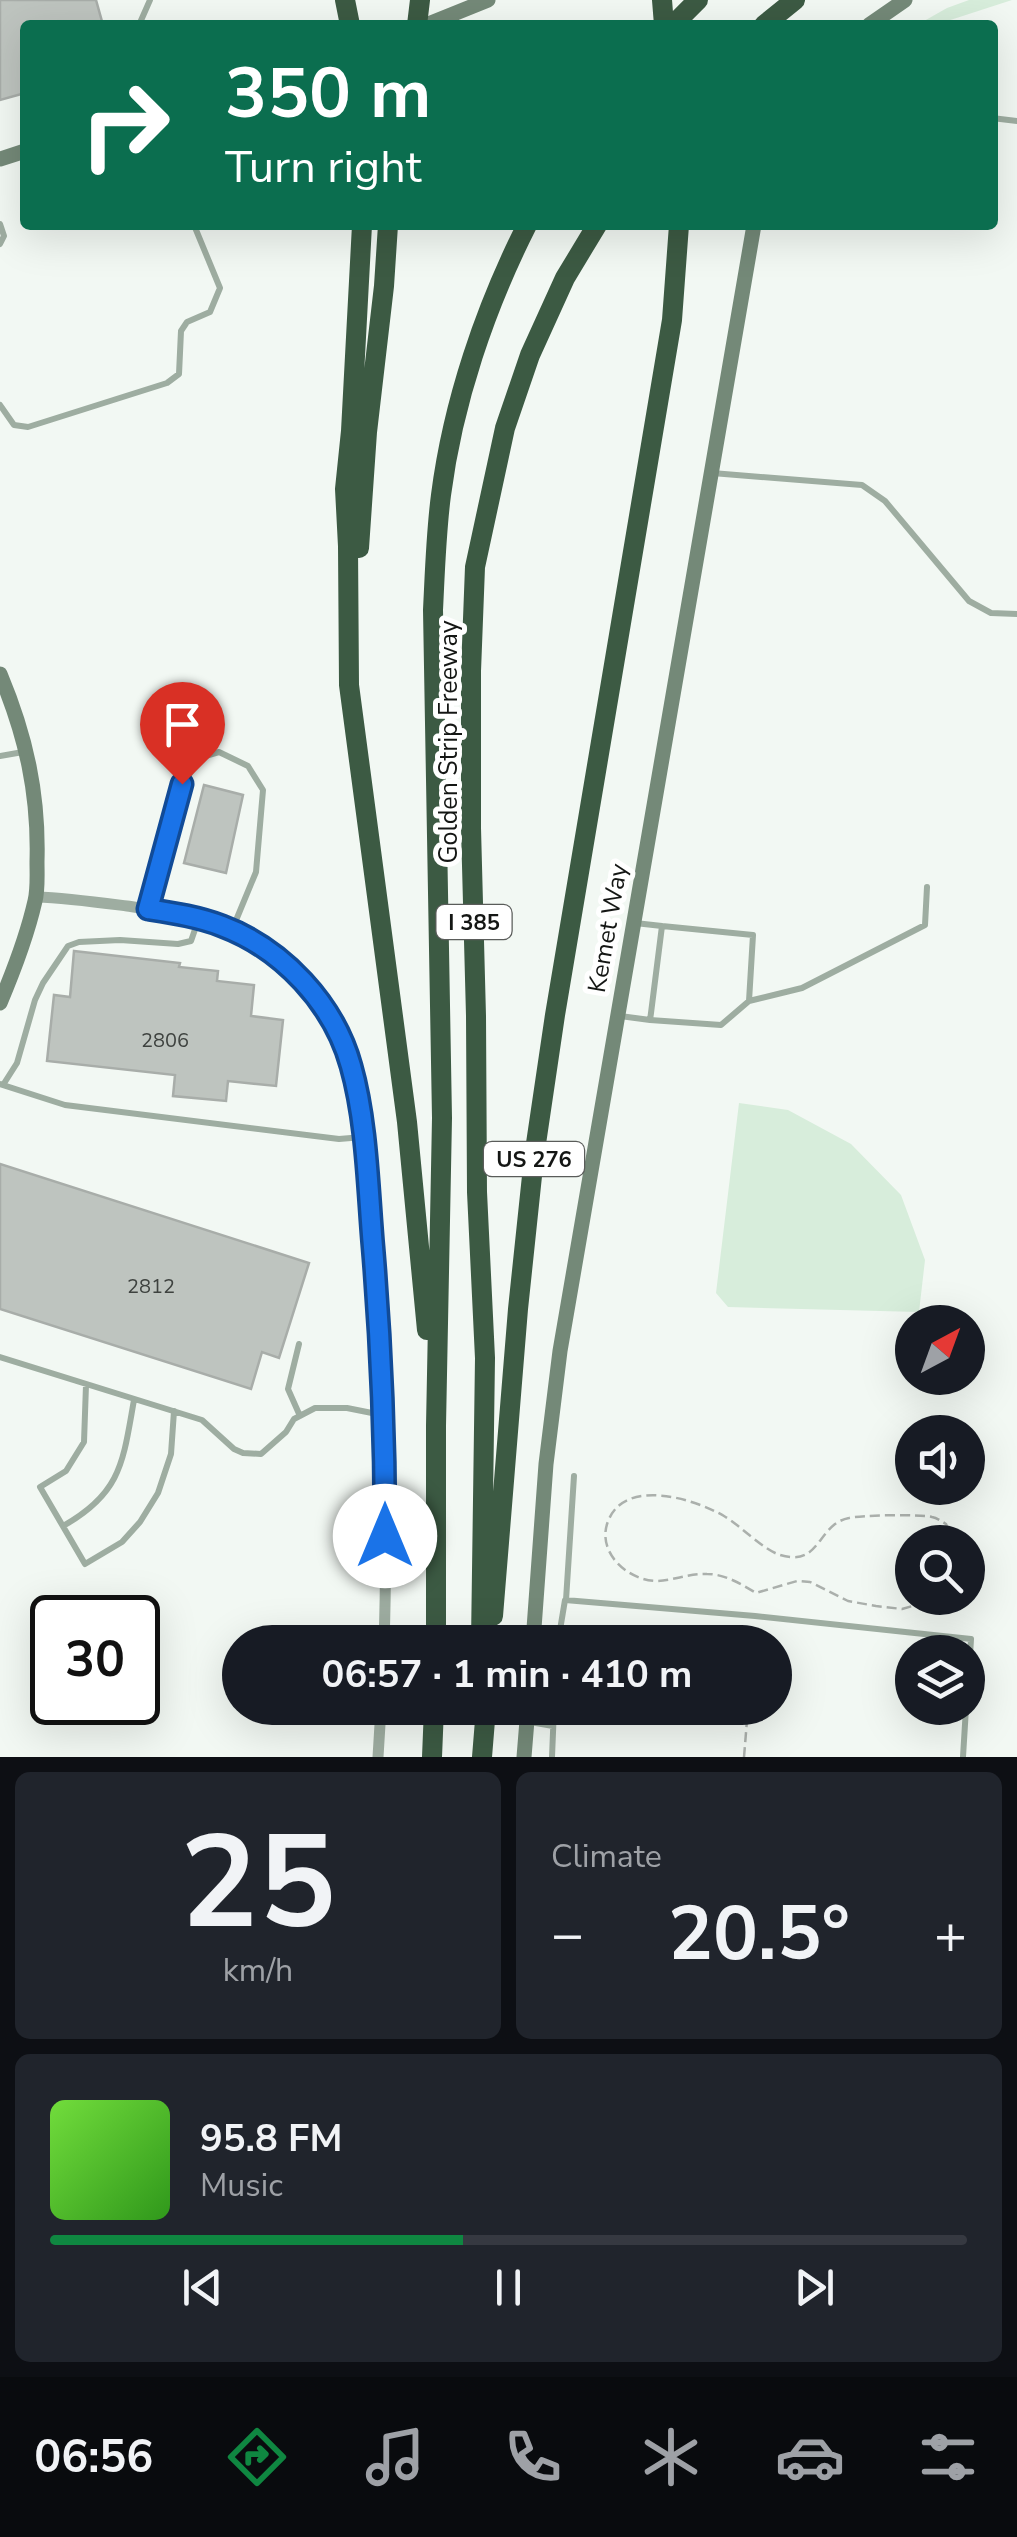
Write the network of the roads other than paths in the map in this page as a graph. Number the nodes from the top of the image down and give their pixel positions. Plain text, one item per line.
1 (698, 0) edge
2 (795, 0) edge
3 (905, 0) edge
4 (481, 3) edge
5 (664, 14) edge
6 (438, 20) edge
7 (770, 20) edge
8 (875, 20) edge
9 (0, 224) edge
10 (196, 230) edge
11 (362, 230) edge
12 (388, 230) edge
13 (525, 230) edge
14 (593, 230) edge
15 (679, 230) edge
16 (753, 230) edge
17 (0, 244) edge
18 (0, 406) edge
19 (710, 473) junction
20 (1017, 614) edge
21 (0, 674) edge
22 (348, 685) junction
23 (26, 752) junction
24 (0, 756) edge
25 (926, 887) dead end
26 (36, 897) junction
27 (148, 909) junction
28 (199, 918) junction
29 (633, 922) junction
30 (662, 926) junction
31 (232, 930) junction
32 (749, 1002) junction
33 (0, 1004) edge
34 (618, 1016) junction
35 (650, 1020) junction
36 (2, 1084) edge
37 (363, 1137) junction
38 (299, 1344) dead end
39 (0, 1357) edge
40 (86, 1385) junction
41 (134, 1400) junction
42 (174, 1411) junction
43 (383, 1415) junction
44 (300, 1416) junction
45 (436, 1426) junction
46 (574, 1476) dead end
47 (63, 1526) junction
48 (566, 1600) junction
49 (384, 1625) edge
50 (436, 1625) edge
51 (480, 1625) edge
52 (492, 1625) edge
53 (534, 1625) edge
54 (561, 1625) edge
55 (933, 1635) edge
56 (380, 1725) edge
57 (433, 1725) edge
58 (482, 1725) edge
59 (527, 1725) edge
60 (965, 1725) edge
61 (554, 1726) edge
62 (378, 1757) edge
63 (432, 1757) edge
64 (480, 1757) edge
65 (524, 1757) edge
66 (552, 1757) edge
67 (963, 1757) edge

1 - 5 highway
2 - 7 highway
3 - 8 street
4 - 6 street
9 - 17 lane
10 - 18 lane
11 - 22 highway
12 - 22 highway
13 - 45 highway, Golden Strip Freeway / I 385
14 - 51 highway, Golden Strip Freeway / I 385
15 - 52 highway, US 276
16 - 19 street, Kemet Way
19 - 20 lane
19 - 29 street, Kemet Way
21 - 23 street
22 - 45 highway
23 - 24 lane
23 - 26 street
25 - 32 lane
26 - 27 street
26 - 33 street
27 - 28 street
27 - 31 lane
28 - 31 street
28 - 36 lane
29 - 30 lane
29 - 34 street, Kemet Way
30 - 32 lane
30 - 35 lane
31 - 37 street
32 - 35 lane
34 - 35 lane
34 - 53 street, Kemet Way
36 - 37 lane
37 - 43 street
38 - 44 lane
39 - 40 lane
40 - 41 lane
40 - 47 lane
41 - 42 lane
41 - 47 lane
42 - 44 lane
42 - 47 lane
43 - 44 lane
43 - 49 street
45 - 50 highway, Golden Strip Freeway / I 385
46 - 48 lane
48 - 54 lane
48 - 55 lane
56 - 62 street
57 - 63 highway
58 - 64 highway
59 - 65 street
60 - 67 lane
61 - 66 lane

